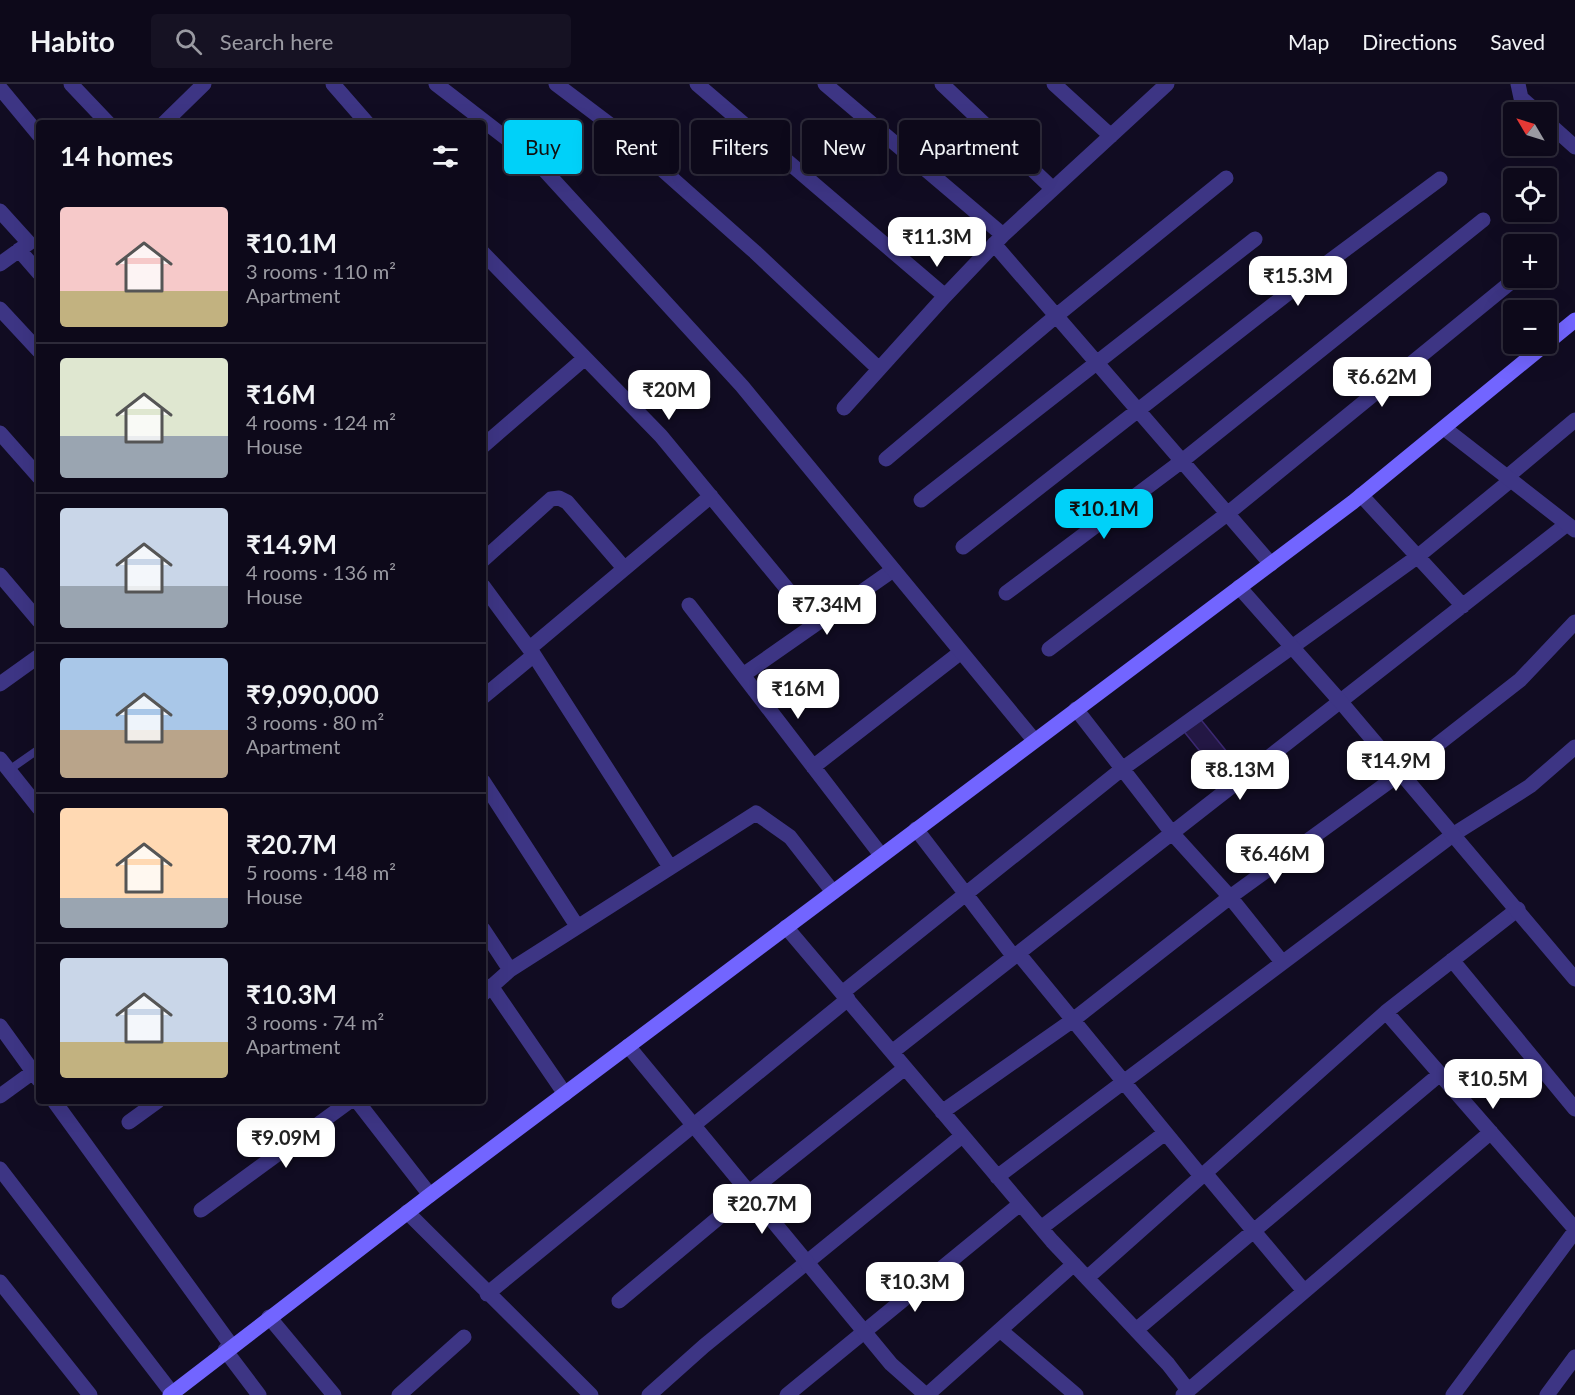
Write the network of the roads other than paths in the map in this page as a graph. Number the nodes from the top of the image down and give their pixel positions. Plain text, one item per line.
1 (71, 84) edge
2 (204, 84) edge
3 (333, 84) edge
4 (436, 84) edge
5 (556, 84) edge
6 (697, 84) edge
7 (825, 84) edge
8 (942, 84) edge
9 (1054, 84) edge
10 (1167, 84) edge
11 (1518, 84) edge
12 (0, 88) edge
13 (1526, 102) edge
14 (105, 120) edge
15 (170, 120) edge
16 (364, 120) edge
17 (483, 120) edge
18 (486, 123) edge
19 (36, 131) edge
20 (1557, 131) edge
21 (1111, 136) junction
22 (1575, 147) edge
23 (1226, 178) dead end
24 (1440, 179) dead end
25 (1053, 189) junction
26 (0, 211) edge
27 (1483, 220) dead end
28 (1254, 238) dead end
29 (999, 239) junction
30 (19, 250) junction
31 (486, 256) edge
32 (0, 264) edge
33 (36, 270) edge
34 (1504, 288) edge
35 (945, 296) junction
36 (0, 309) edge
37 (1056, 316) junction
38 (1575, 320) edge
39 (36, 348) edge
40 (585, 358) junction
41 (1098, 364) junction
42 (879, 369) junction
43 (844, 408) dead end
44 (1138, 411) junction
45 (1575, 420) edge
46 (1444, 428) junction
47 (0, 433) edge
48 (486, 437) edge
49 (886, 459) dead end
50 (1182, 461) junction
51 (36, 474) edge
52 (1509, 479) junction
53 (1361, 495) junction
54 (711, 496) junction
55 (921, 500) dead end
56 (1227, 514) junction
57 (1571, 527) edge
58 (963, 547) dead end
59 (486, 557) edge
60 (1417, 557) junction
61 (1271, 564) junction
62 (624, 568) junction
63 (893, 570) junction
64 (0, 575) edge
65 (1239, 587) junction
66 (486, 590) edge
67 (1006, 593) dead end
68 (689, 604) dead end
69 (1462, 606) junction
70 (36, 617) edge
71 (1575, 622) edge
72 (816, 624) junction
73 (1293, 648) junction
74 (1049, 649) dead end
75 (532, 651) junction
76 (961, 652) junction
77 (36, 658) edge
78 (743, 675) junction
79 (0, 684) edge
80 (486, 693) edge
81 (1340, 701) junction
82 (1076, 709) junction
83 (1034, 741) junction
84 (1575, 747) edge
85 (36, 750) edge
86 (4, 764) edge
87 (813, 766) junction
88 (1122, 769) junction
89 (1401, 773) junction
90 (486, 786) edge
91 (36, 804) edge
92 (916, 829) junction
93 (1172, 833) junction
94 (1454, 834) junction
95 (881, 855) junction
96 (670, 867) junction
97 (833, 892) junction
98 (966, 894) junction
99 (1230, 897) junction
100 (1518, 909) junction
101 (577, 927) junction
102 (786, 927) junction
103 (486, 934) edge
104 (1016, 955) junction
105 (1452, 960) junction
106 (1282, 962) junction
107 (510, 970) junction
108 (1575, 979) edge
109 (487, 990) edge
110 (845, 996) junction
111 (1386, 1012) junction
112 (1073, 1020) junction
113 (0, 1026) edge
114 (628, 1046) junction
115 (892, 1052) junction
116 (35, 1067) edge
117 (905, 1068) junction
118 (1440, 1074) junction
119 (1125, 1083) junction
120 (564, 1094) junction
121 (0, 1096) edge
122 (56, 1104) edge
123 (154, 1104) edge
124 (346, 1104) edge
125 (359, 1104) edge
126 (1575, 1108) edge
127 (942, 1112) junction
128 (129, 1122) dead end
129 (693, 1125) junction
130 (1491, 1132) junction
131 (1165, 1133) junction
132 (962, 1136) junction
133 (0, 1169) edge
134 (1203, 1175) junction
135 (997, 1177) junction
136 (748, 1193) junction
137 (430, 1195) junction
138 (1020, 1204) junction
139 (201, 1210) dead end
140 (407, 1212) junction
141 (1041, 1228) junction
142 (1575, 1230) edge
143 (1252, 1232) junction
144 (807, 1264) junction
145 (1074, 1264) junction
146 (1087, 1278) junction
147 (0, 1282) edge
148 (1304, 1291) junction
149 (487, 1294) junction
150 (619, 1301) dead end
151 (269, 1317) junction
152 (1000, 1330) junction
153 (1136, 1330) junction
154 (865, 1333) junction
155 (464, 1337) dead end
156 (228, 1348) junction
157 (1575, 1358) edge
158 (171, 1394) edge
159 (1185, 1394) edge
160 (90, 1395) edge
161 (259, 1395) edge
162 (334, 1395) edge
163 (399, 1395) edge
164 (591, 1395) edge
165 (649, 1395) edge
166 (787, 1395) edge
167 (927, 1395) edge
168 (1076, 1395) edge
169 (1453, 1395) edge
170 (1547, 1395) edge

1 - 14 street
2 - 15 street
3 - 16 street
4 - 17 street
5 - 42 street
6 - 35 street
7 - 29 street
8 - 25 street
9 - 21 street
10 - 21 street
11 - 13 street
12 - 19 street
18 - 63 street
20 - 22 street
21 - 25 street
23 - 37 street
24 - 44 street
25 - 29 street
26 - 30 street
27 - 50 street
28 - 41 street
29 - 35 street
29 - 37 street
30 - 32 street
30 - 33 street
31 - 40 street
34 - 56 street
35 - 42 street
36 - 39 street
37 - 41 street
37 - 49 street
38 - 46 main road
40 - 48 street
40 - 54 street
41 - 44 street
41 - 55 street
42 - 43 street
44 - 50 street
44 - 58 street
45 - 52 street
46 - 52 street
46 - 53 main road
47 - 51 street
50 - 56 street
50 - 67 street
52 - 57 street
52 - 60 street
53 - 60 street
53 - 61 main road
54 - 62 street
54 - 72 street
56 - 61 street
56 - 74 street
57 - 69 street
59 - 62 street
60 - 69 street
60 - 73 street
61 - 65 main road
62 - 75 street
63 - 72 street
63 - 76 street
64 - 70 street
65 - 73 street
65 - 82 main road
66 - 75 street
68 - 78 street
69 - 81 street
71 - 89 street
72 - 78 street
73 - 81 street
73 - 88 street
75 - 80 street
75 - 96 street
76 - 83 street
76 - 87 street
77 - 79 street
78 - 87 street
81 - 89 street
81 - 93 street
82 - 83 main road
82 - 88 street
83 - 92 main road
84 - 94 street
85 - 86 lane
86 - 91 street
87 - 95 street
88 - 93 street
88 - 98 street
89 - 94 street
89 - 99 street
90 - 101 street
92 - 95 main road
92 - 98 street
93 - 99 street
93 - 104 street
94 - 100 street
94 - 106 street
95 - 97 main road
96 - 97 street
96 - 101 street
97 - 102 main road
98 - 104 street
98 - 110 street
99 - 106 street
99 - 112 street
100 - 105 street
100 - 108 street
101 - 107 street
102 - 110 street
102 - 114 main road
103 - 107 street
104 - 112 street
104 - 115 street
105 - 111 street
105 - 126 street
106 - 119 street
107 - 109 street
109 - 120 street
110 - 115 street
110 - 129 street
111 - 118 street
111 - 134 street
112 - 119 street
112 - 127 street
113 - 116 street
114 - 120 main road
114 - 129 street
115 - 117 street
116 - 121 street
117 - 127 street
117 - 136 street
118 - 130 street
118 - 143 street
119 - 131 street
119 - 135 street
120 - 137 main road
122 - 156 street
123 - 128 street
124 - 139 street
125 - 137 street
127 - 132 street
129 - 136 street
129 - 149 street
130 - 142 street
130 - 148 street
131 - 134 street
131 - 141 street
132 - 135 street
132 - 144 street
133 - 158 street
134 - 143 street
134 - 146 street
135 - 138 street
136 - 144 street
136 - 150 street
137 - 140 main road
138 - 141 street
138 - 154 street
140 - 149 street
140 - 151 main road
141 - 145 street
142 - 169 street
143 - 148 street
143 - 153 street
144 - 154 street
144 - 165 street
145 - 146 street
145 - 152 street
146 - 153 street
147 - 160 street
148 - 159 street
149 - 164 street
151 - 156 main road
151 - 162 street
152 - 167 street
152 - 168 street
153 - 159 street
154 - 166 street
154 - 167 street
155 - 163 street
156 - 158 main road
156 - 161 street
157 - 170 street

